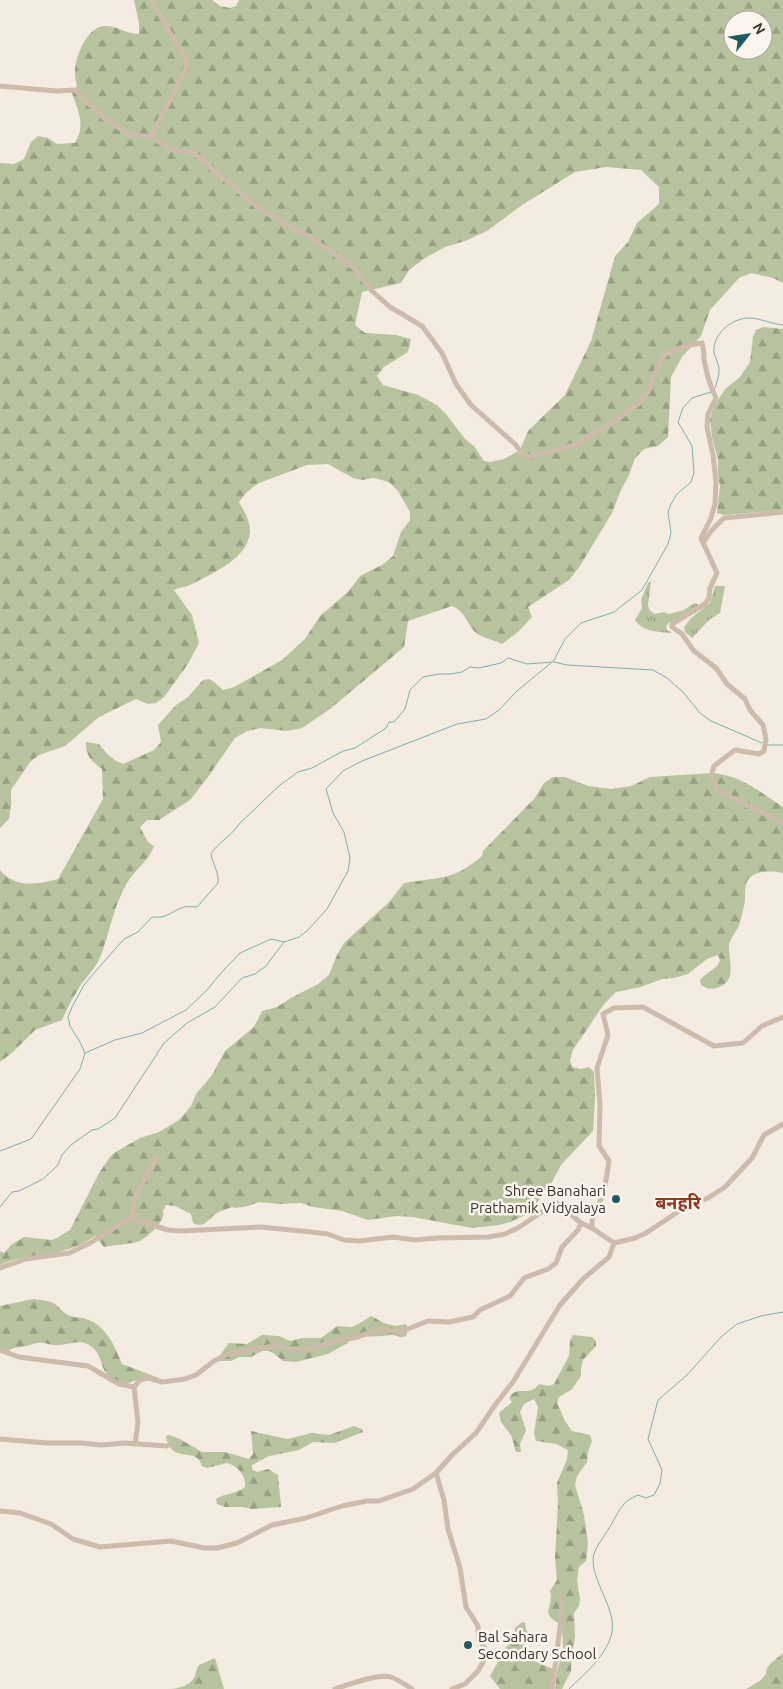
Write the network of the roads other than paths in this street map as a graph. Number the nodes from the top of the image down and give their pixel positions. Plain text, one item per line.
1 (152, 0) edge
2 (0, 86) edge
3 (151, 137) junction
4 (783, 512) edge
5 (703, 543) junction
6 (783, 823) edge
7 (783, 1017) edge
8 (783, 1124) edge
9 (156, 1157) dead end
10 (130, 1218) junction
11 (581, 1223) junction
12 (592, 1228) junction
13 (614, 1243) junction
14 (0, 1268) edge
15 (0, 1350) edge
16 (134, 1386) junction
17 (0, 1438) edge
18 (134, 1444) junction
19 (167, 1446) dead end
20 (436, 1472) junction
21 (0, 1511) edge
22 (562, 1596) dead end
23 (335, 1689) edge
24 (412, 1689) edge
25 (452, 1689) edge
26 (552, 1689) edge

1 - 3 street
2 - 3 street
3 - 5 street
4 - 5 street
5 - 6 street
7 - 12 street
8 - 13 street
9 - 10 street
10 - 11 street
10 - 14 street
11 - 12 street
11 - 16 street
12 - 13 street
13 - 20 street
15 - 16 street
16 - 18 street
17 - 18 street
18 - 19 street
20 - 21 street
20 - 25 street
22 - 26 street
23 - 24 street

